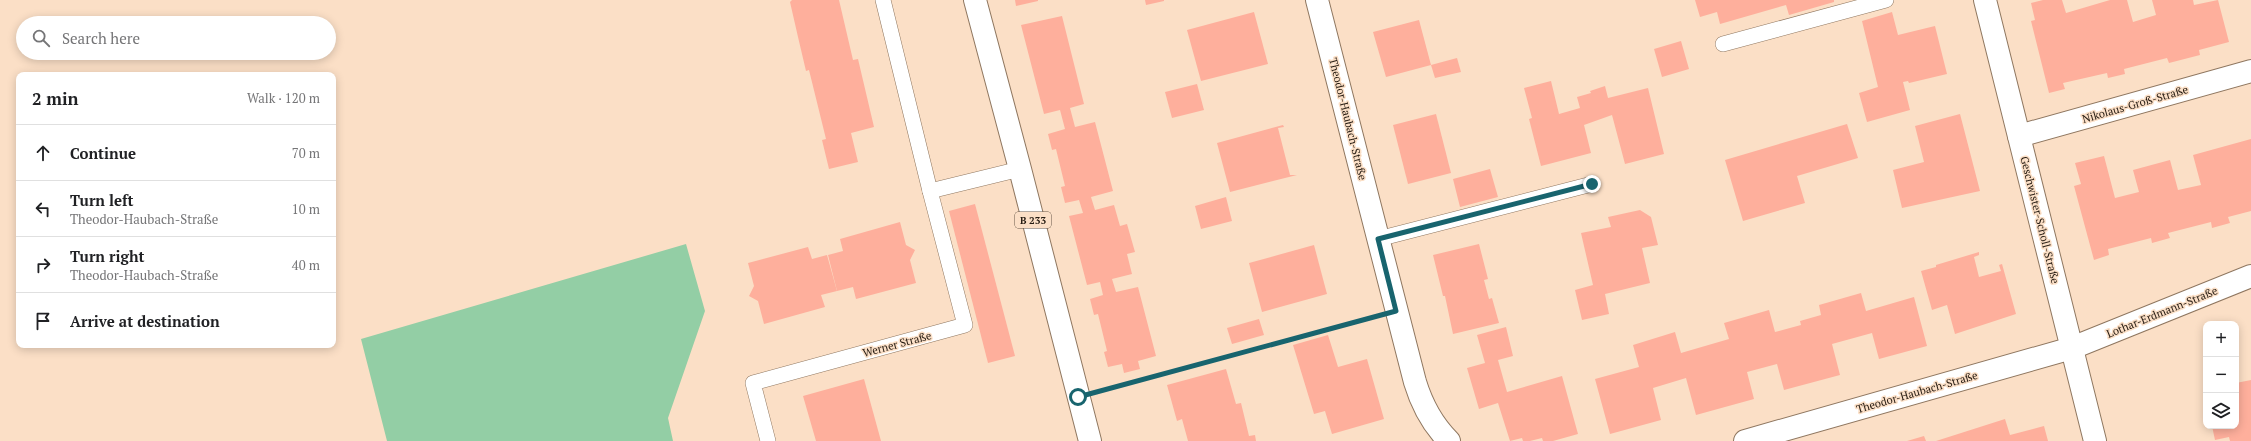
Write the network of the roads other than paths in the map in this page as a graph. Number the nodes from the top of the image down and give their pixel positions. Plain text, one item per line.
1 (883, 0) edge
2 (975, 0) edge
3 (1317, 0) edge
4 (1886, 0) edge
5 (1985, 0) edge
6 (1723, 44) dead end
7 (2251, 71) edge
8 (2019, 136) junction
9 (1020, 169) junction
10 (1592, 184) dead end
11 (930, 191) junction
12 (1378, 239) junction
13 (2251, 276) edge
14 (2072, 348) junction
15 (1757, 439) edge
16 (768, 441) edge
17 (1090, 441) edge
18 (1449, 441) edge
19 (2095, 441) edge

1 - 11 lane, Werner Straße
2 - 9 street, B 233
3 - 12 street, Theodor-Haubach-Straße
4 - 6 lane
5 - 8 street, Geschwister-Scholl-Straße
7 - 8 street, Nikolaus-Groß-Straße
8 - 14 street, Geschwister-Scholl-Straße
9 - 11 lane
9 - 17 street, B 233
10 - 12 lane
11 - 16 lane, Werner Straße
12 - 18 street, Theodor-Haubach-Straße
13 - 14 street, Lothar-Erdmann-Straße
14 - 15 street, Theodor-Haubach-Straße
14 - 19 street, Geschwister-Scholl-Straße

